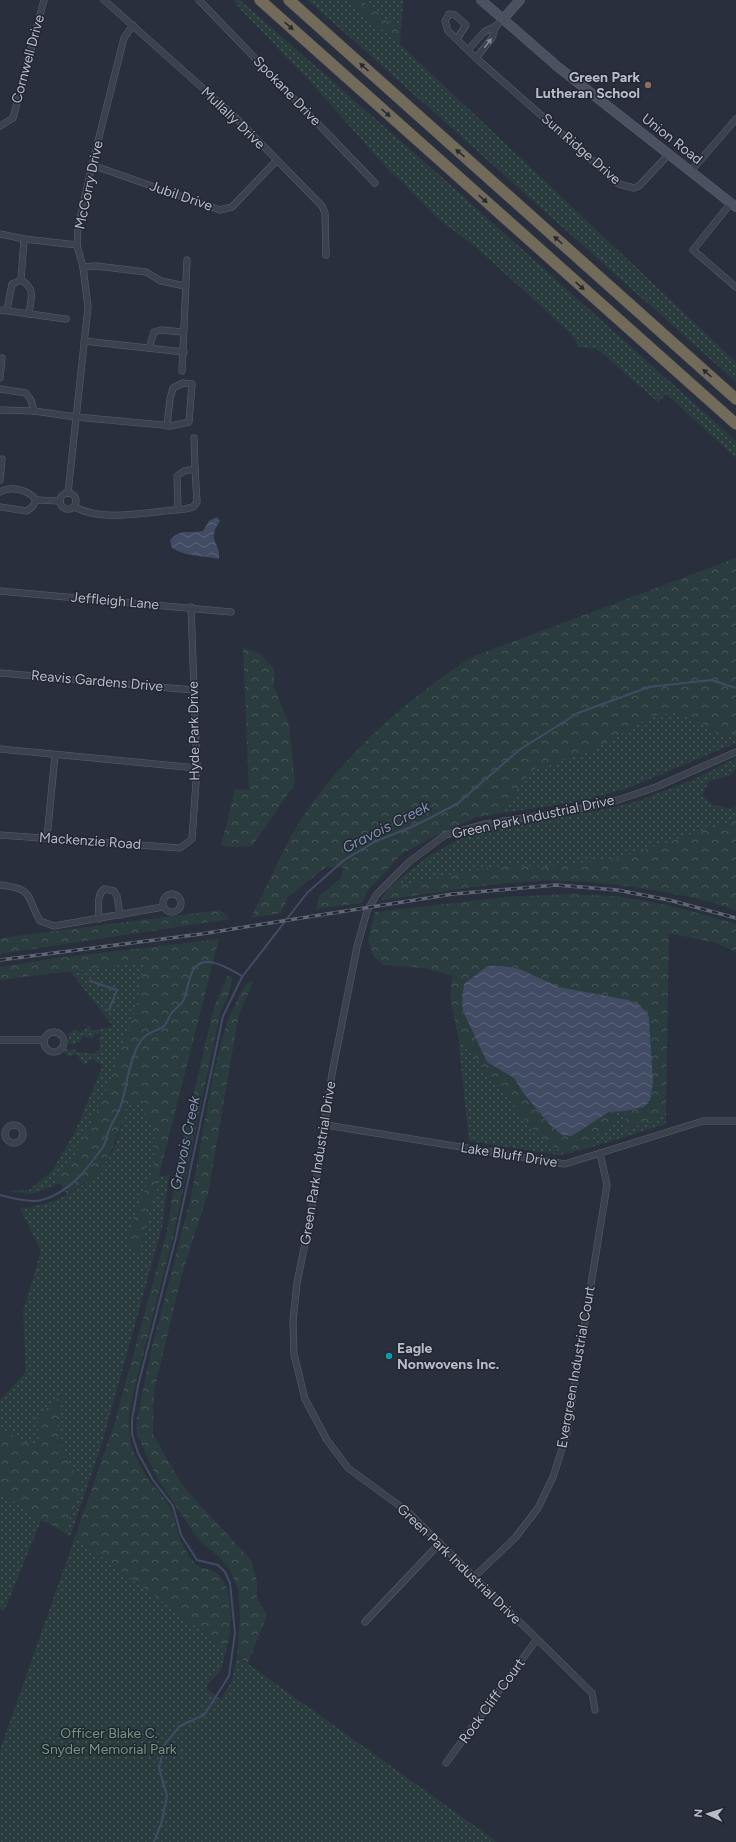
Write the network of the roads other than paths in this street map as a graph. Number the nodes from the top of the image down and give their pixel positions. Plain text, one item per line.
1 (44, 0) edge
2 (104, 0) edge
3 (199, 0) edge
4 (260, 0) edge
5 (289, 0) edge
6 (481, 0) edge
7 (520, 0) edge
8 (503, 19) junction
9 (133, 25) junction
10 (496, 26) junction
11 (457, 39) dead end
12 (468, 50) junction
13 (476, 58) junction
14 (736, 119) edge
15 (0, 126) edge
16 (669, 154) junction
17 (277, 160) junction
18 (92, 165) junction
19 (691, 171) junction
20 (375, 183) dead end
21 (733, 205) edge
22 (0, 234) edge
23 (24, 239) junction
24 (77, 245) junction
25 (326, 255) dead end
26 (187, 260) dead end
27 (83, 267) junction
28 (21, 280) junction
29 (185, 286) junction
30 (736, 287) edge
31 (0, 310) edge
32 (7, 310) junction
33 (29, 314) junction
34 (66, 318) dead end
35 (183, 332) junction
36 (84, 341) junction
37 (149, 348) junction
38 (184, 352) junction
39 (2, 358) dead end
40 (182, 371) dead end
41 (0, 378) edge
42 (0, 389) edge
43 (736, 399) edge
44 (0, 410) edge
45 (34, 411) junction
46 (76, 417) junction
47 (736, 424) edge
48 (167, 426) junction
49 (194, 438) dead end
50 (2, 459) dead end
51 (195, 469) junction
52 (0, 480) edge
53 (0, 492) edge
54 (68, 493) junction
55 (36, 500) junction
56 (60, 501) junction
57 (0, 507) edge
58 (74, 507) junction
59 (178, 510) junction
60 (0, 591) edge
61 (191, 607) junction
62 (231, 612) dead end
63 (0, 673) edge
64 (193, 690) junction
65 (0, 749) edge
66 (736, 752) edge
67 (55, 755) junction
68 (197, 768) junction
69 (0, 835) edge
70 (47, 838) junction
71 (180, 848) joint
72 (0, 885) edge
73 (163, 907) dead end
74 (120, 916) junction
75 (100, 918) junction
76 (0, 1040) edge
77 (44, 1040) dead end
78 (736, 1121) edge
79 (326, 1125) junction
80 (600, 1153) junction
81 (440, 1543) junction
82 (474, 1577) junction
83 (365, 1622) dead end
84 (537, 1639) junction
85 (595, 1710) dead end
86 (446, 1763) dead end

1 - 15 street, Cornwell Drive
2 - 9 street, Mullally Drive
3 - 20 street, Spokane Drive
4 -> 47 highway
43 -> 5 highway
6 - 8 main road, Union Road
7 - 8 main road
8 - 10 street
8 - 16 main road, Union Road
9 - 17 street, Mullally Drive
9 - 18 street, McCorry Drive
10 - 12 street
13 -> 10 street
11 - 12 street, Sun Ridge Drive
12 - 13 street, Sun Ridge Drive
13 - 16 street, Sun Ridge Drive
14 - 19 street
16 - 19 main road, Union Road
17 - 18 street, Jubil Drive
17 - 25 street, Mullally Drive
18 - 24 street, McCorry Drive
19 - 21 main road, Union Road
21 - 30 street
22 - 23 street
23 - 24 street
23 - 28 street
24 - 27 street, McCorry Drive
26 - 29 street
27 - 29 street
27 - 36 street, McCorry Drive
28 - 32 street
28 - 33 street
29 - 35 street
31 - 32 street
32 - 33 street
33 - 34 street
35 - 37 street
35 - 38 street
36 - 37 street
36 - 46 street, McCorry Drive
37 - 38 street
38 - 40 street
39 - 41 street
42 - 45 street
44 - 45 street
45 - 46 street
46 - 48 street
46 - 54 street, McCorry Drive
48 - 48 street
49 - 51 street
50 - 52 street
51 - 59 street
51 - 59 street
53 - 55 street
54 - 56 street
54 - 58 street
55 - 56 street
55 - 57 street
56 - 58 street
58 - 59 street
60 - 61 street, Jeffleigh Lane
61 - 62 street, Jeffleigh Lane
61 - 64 street, Hyde Park Drive
63 - 64 street, Reavis Gardens Drive
64 - 68 street, Hyde Park Drive
65 - 67 street
66 - 79 street, Green Park Industrial Drive
67 - 68 street
67 - 70 street
68 - 71 street, Hyde Park Drive
69 - 70 street, Mackenzie Road
70 - 71 street, Mackenzie Road
72 - 75 street
73 - 74 street
74 - 75 street
74 - 75 street
76 - 77 street
78 - 80 street, Lake Bluff Drive
79 - 80 street, Lake Bluff Drive
79 - 81 street, Green Park Industrial Drive
80 - 82 street, Evergreen Industrial Court
81 - 82 street, Green Park Industrial Drive
81 - 83 street
82 - 84 street, Green Park Industrial Drive
84 - 85 street, Green Park Industrial Drive
84 - 86 street, Rock Cliff Court

